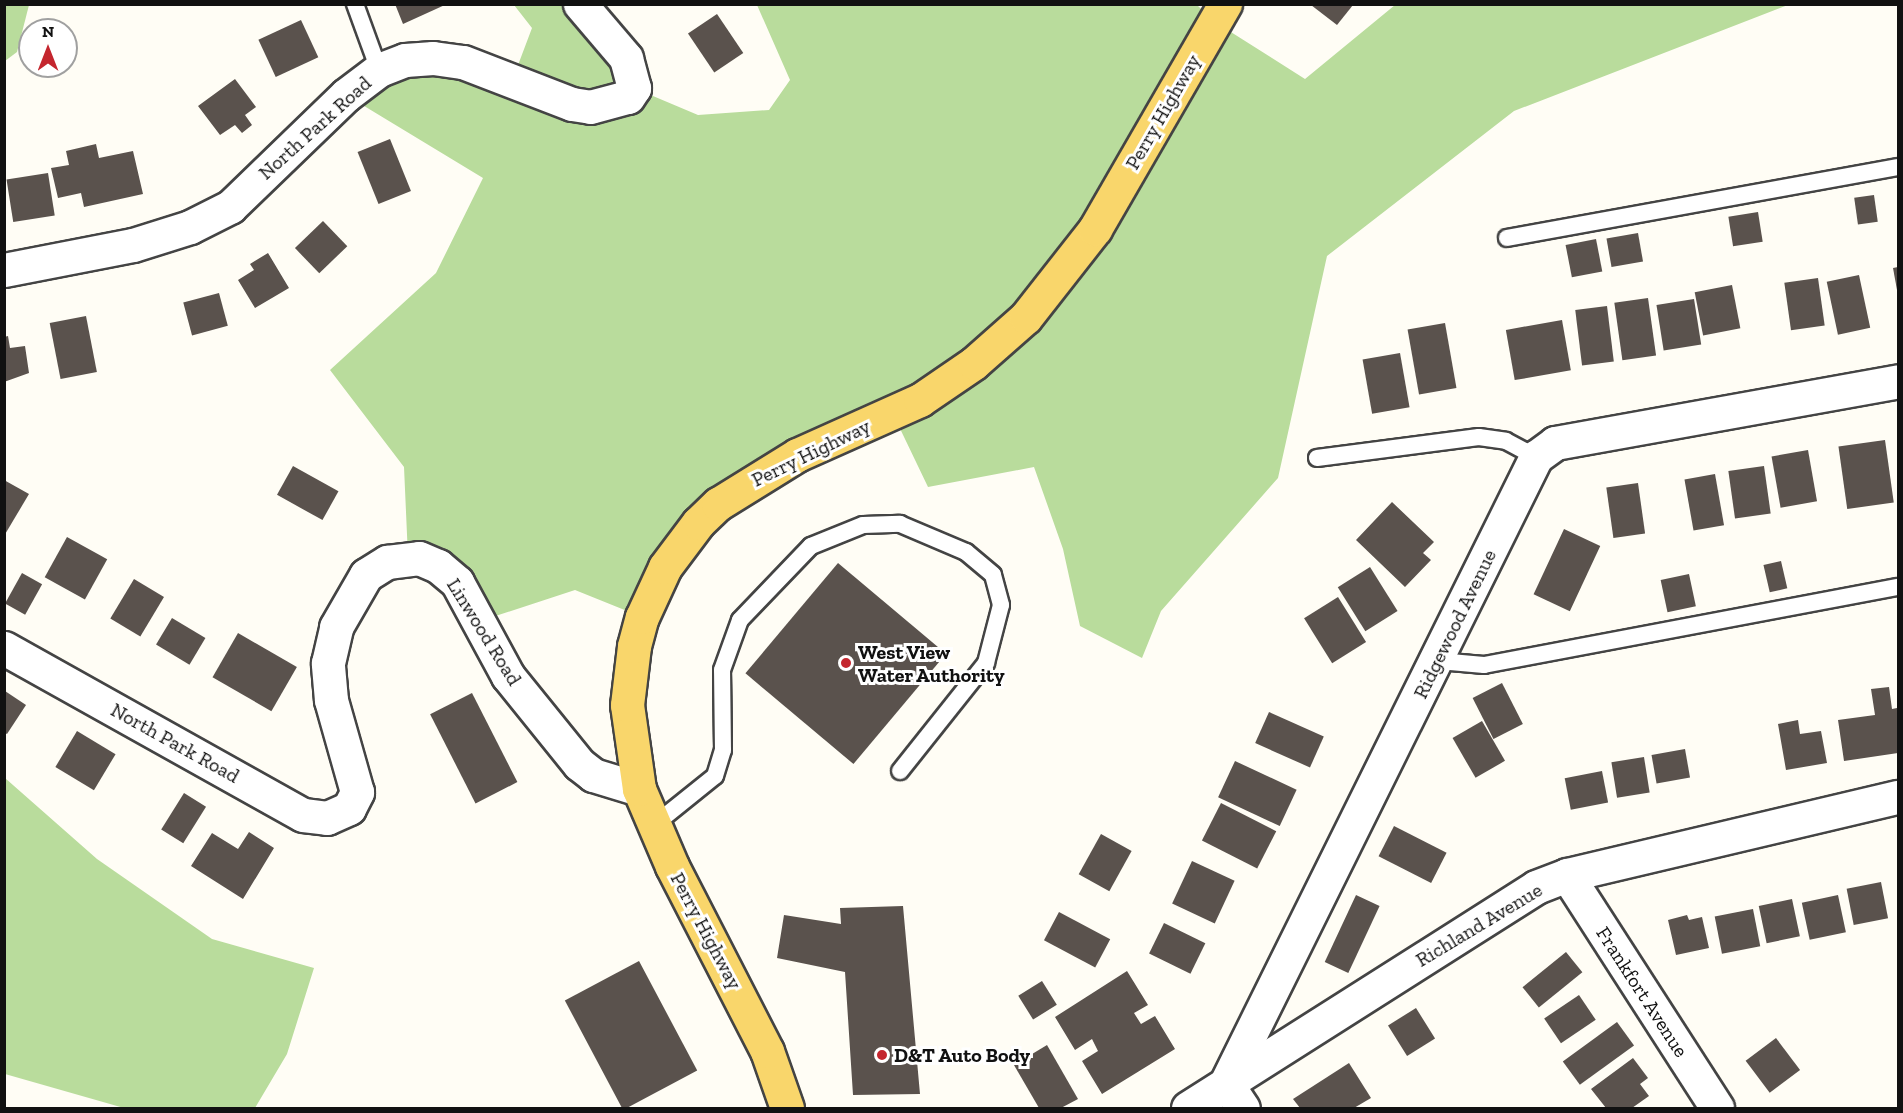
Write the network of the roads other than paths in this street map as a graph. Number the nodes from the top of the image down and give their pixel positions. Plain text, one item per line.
1 (355, 4) edge
2 (580, 4) edge
3 (1225, 4) edge
4 (379, 70) junction
5 (1899, 167) edge
6 (1507, 238) dead end
7 (4, 270) edge
8 (1899, 381) edge
9 (1536, 457) junction
10 (1317, 458) dead end
11 (1899, 587) edge
12 (4, 648) edge
13 (1439, 660) junction
14 (900, 771) dead end
15 (639, 789) junction
16 (1898, 799) edge
17 (349, 808) joint
18 (654, 825) junction
19 (1567, 875) junction
20 (1235, 1096) edge
21 (787, 1108) edge
22 (1188, 1108) edge
23 (1718, 1108) edge

1 - 4 lane
2 - 4 street, North Park Road
3 - 15 main road, Perry Highway
4 - 7 street, North Park Road
5 - 6 lane
8 - 9 street
9 - 10 lane
9 - 13 street, Ridgewood Avenue
11 - 13 lane
12 - 17 street, North Park Road
13 - 20 street, Ridgewood Avenue
14 - 18 lane
15 - 17 street, Linwood Road
15 - 18 main road, Perry Highway
16 - 19 street, Richland Avenue
18 - 21 main road, Perry Highway
19 - 20 street, Richland Avenue
19 - 23 street, Frankfort Avenue
20 - 22 street, Ridgewood Avenue

